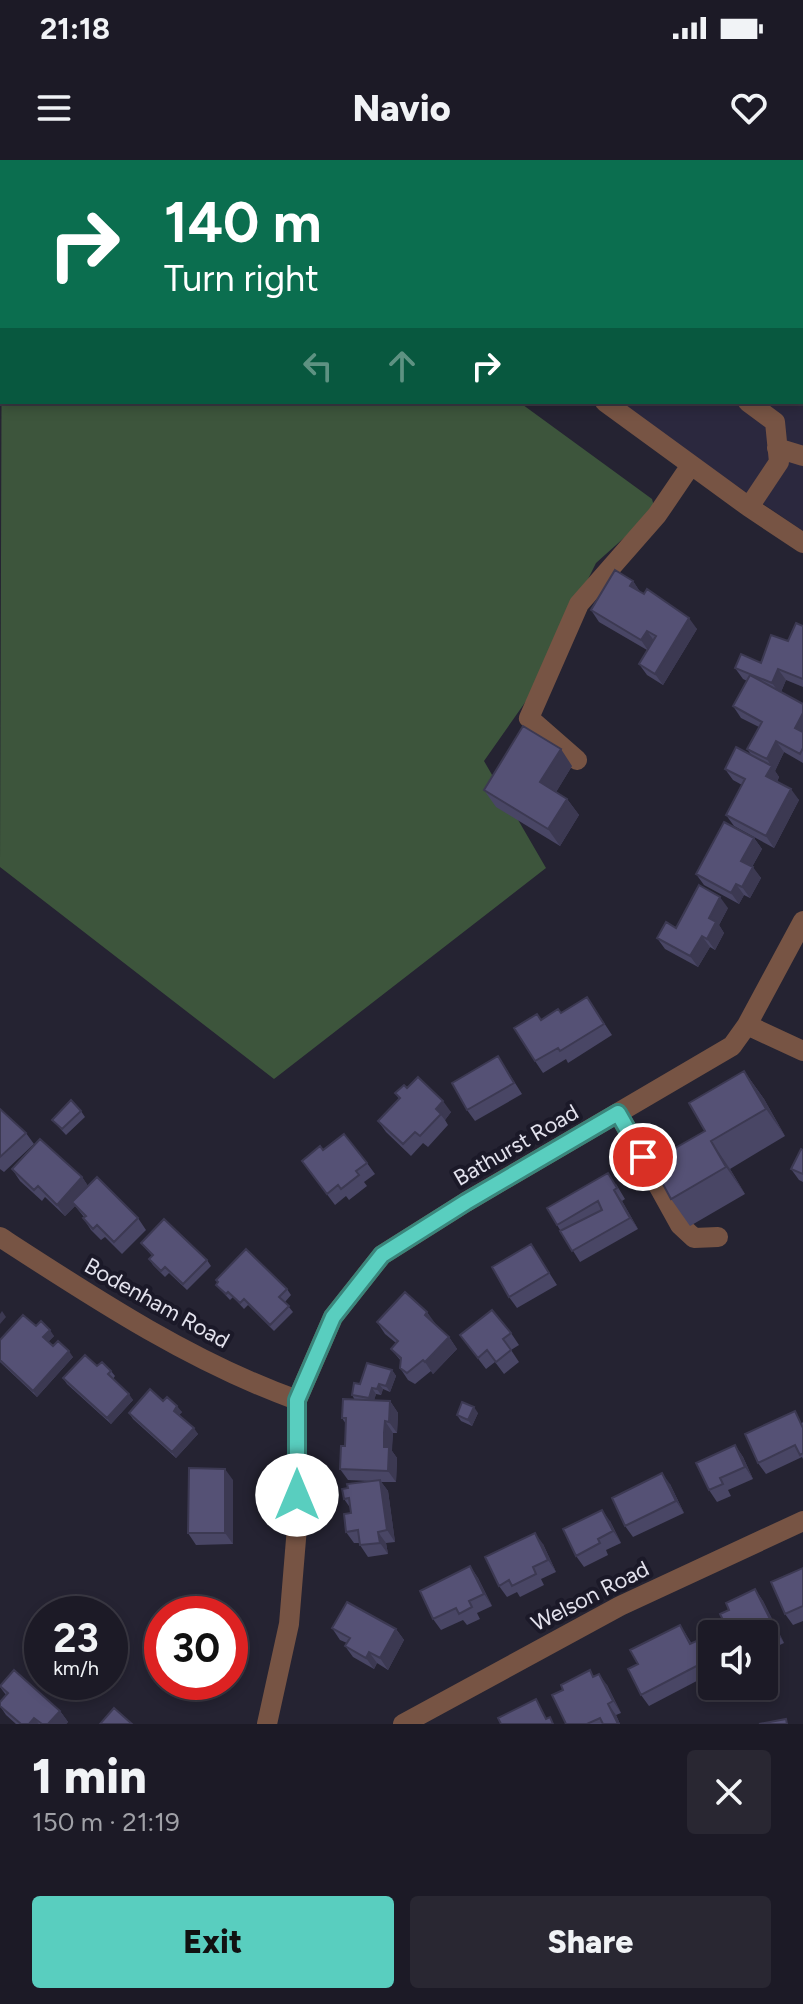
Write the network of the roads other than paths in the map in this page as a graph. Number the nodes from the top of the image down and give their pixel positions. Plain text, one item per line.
1 (608, 404) edge
2 (751, 404) edge
3 (777, 448) junction
4 (803, 456) edge
5 (691, 465) junction
6 (749, 507) junction
7 (803, 543) edge
8 (577, 760) dead end
9 (803, 921) edge
10 (747, 1025) junction
11 (803, 1051) edge
12 (618, 1113) junction
13 (0, 1237) edge
14 (718, 1237) dead end
15 (297, 1400) junction
16 (803, 1521) edge
17 (267, 1724) edge
18 (403, 1724) edge

1 - 5 street
2 - 3 street
3 - 4 street
3 - 6 street
5 - 6 street
5 - 8 street
6 - 7 street
9 - 10 street, Bathurst Road
10 - 11 street
10 - 12 street, Bathurst Road
12 - 14 street
12 - 15 street, Bathurst Road
13 - 15 street, Bodenham Road
15 - 17 street, Bathurst Road
16 - 18 street, Welson Road

